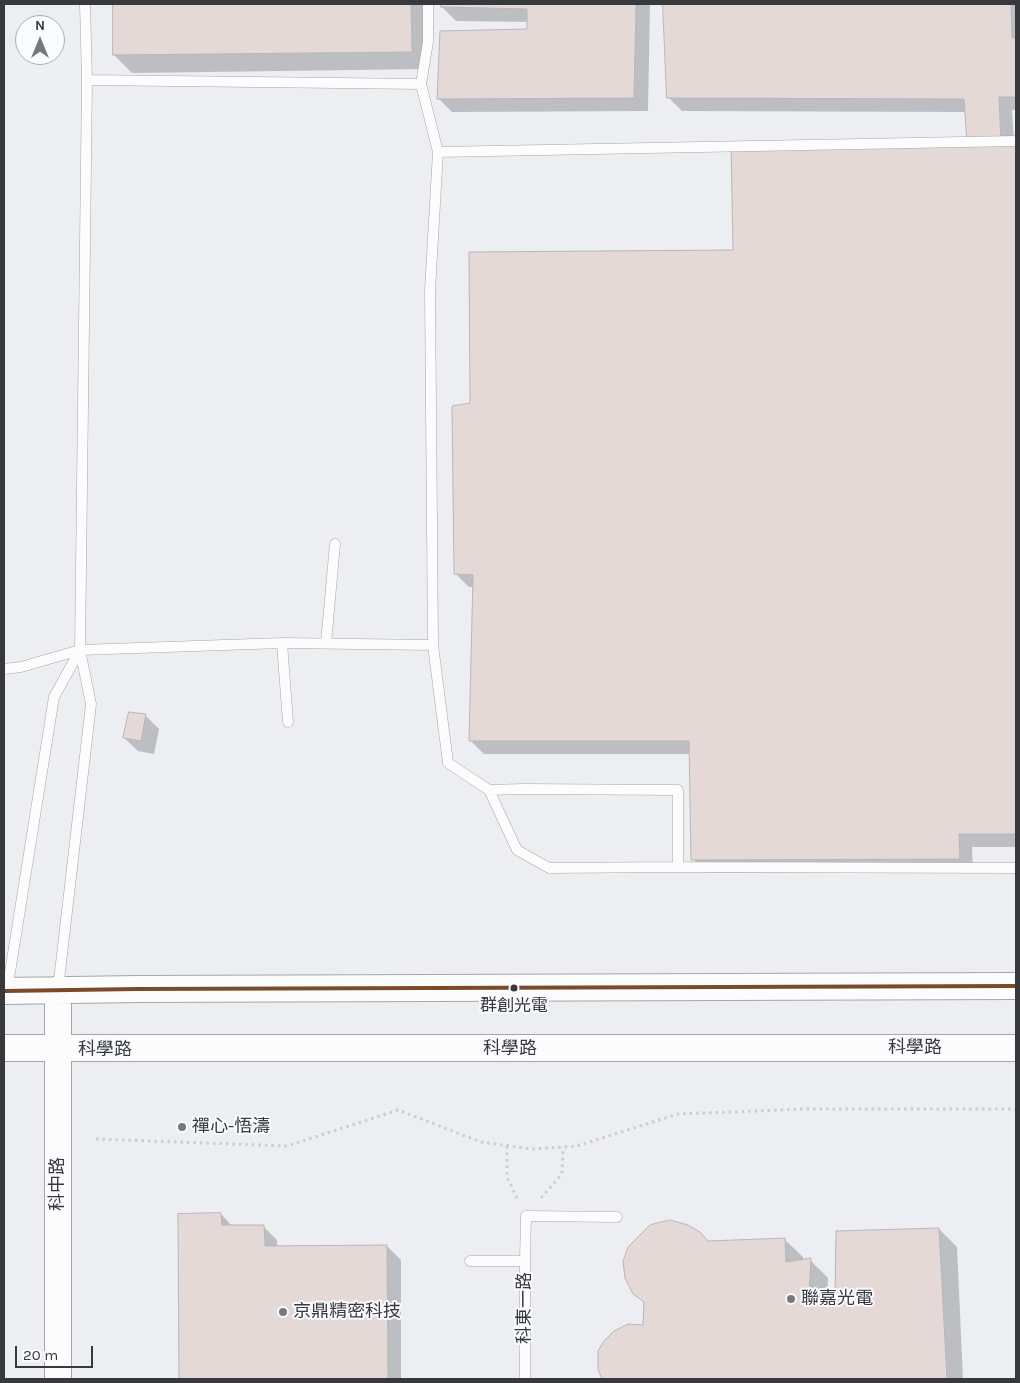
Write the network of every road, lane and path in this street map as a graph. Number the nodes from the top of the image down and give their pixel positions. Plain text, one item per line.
1 (85, 4) edge
2 (428, 4) edge
3 (87, 80) junction
4 (421, 84) junction
5 (1016, 140) edge
6 (438, 152) junction
7 (335, 544) dead end
8 (282, 643) junction
9 (326, 643) junction
10 (433, 645) junction
11 (80, 650) junction
12 (4, 668) edge
13 (288, 722) dead end
14 (489, 790) junction
15 (678, 867) junction
16 (1016, 868) edge
17 (1016, 986) edge
18 (58, 989) junction
19 (5, 998) edge
20 (4, 1048) edge
21 (1016, 1048) edge
22 (58, 1050) junction
23 (1016, 1109) edge
24 (96, 1139) dead end
25 (507, 1146) junction
26 (563, 1147) junction
27 (526, 1216) junction
28 (617, 1217) dead end
29 (470, 1260) dead end
30 (525, 1261) junction
31 (58, 1379) edge
32 (525, 1379) edge

1 - 3 lane
2 - 4 lane
3 - 4 lane
3 - 11 lane
4 - 6 lane
5 - 6 lane
6 - 10 lane
7 - 9 lane
8 - 9 lane
8 - 11 lane
8 - 13 lane
9 - 10 lane
10 - 14 lane
11 - 12 lane
11 - 18 lane
11 - 19 lane
14 - 15 lane
14 - 15 lane
15 - 16 lane
17 - 18 street
18 - 19 street
18 - 22 street, 科中路
20 - 22 street, 科學路
21 - 22 street, 科學路
22 - 31 street, 科中路
23 - 26 path
24 - 25 path
25 - 26 path
25 - 27 path
26 - 27 path
27 - 28 lane
27 - 30 lane
29 - 30 lane, 科東一路
30 - 32 lane, 科東一路

